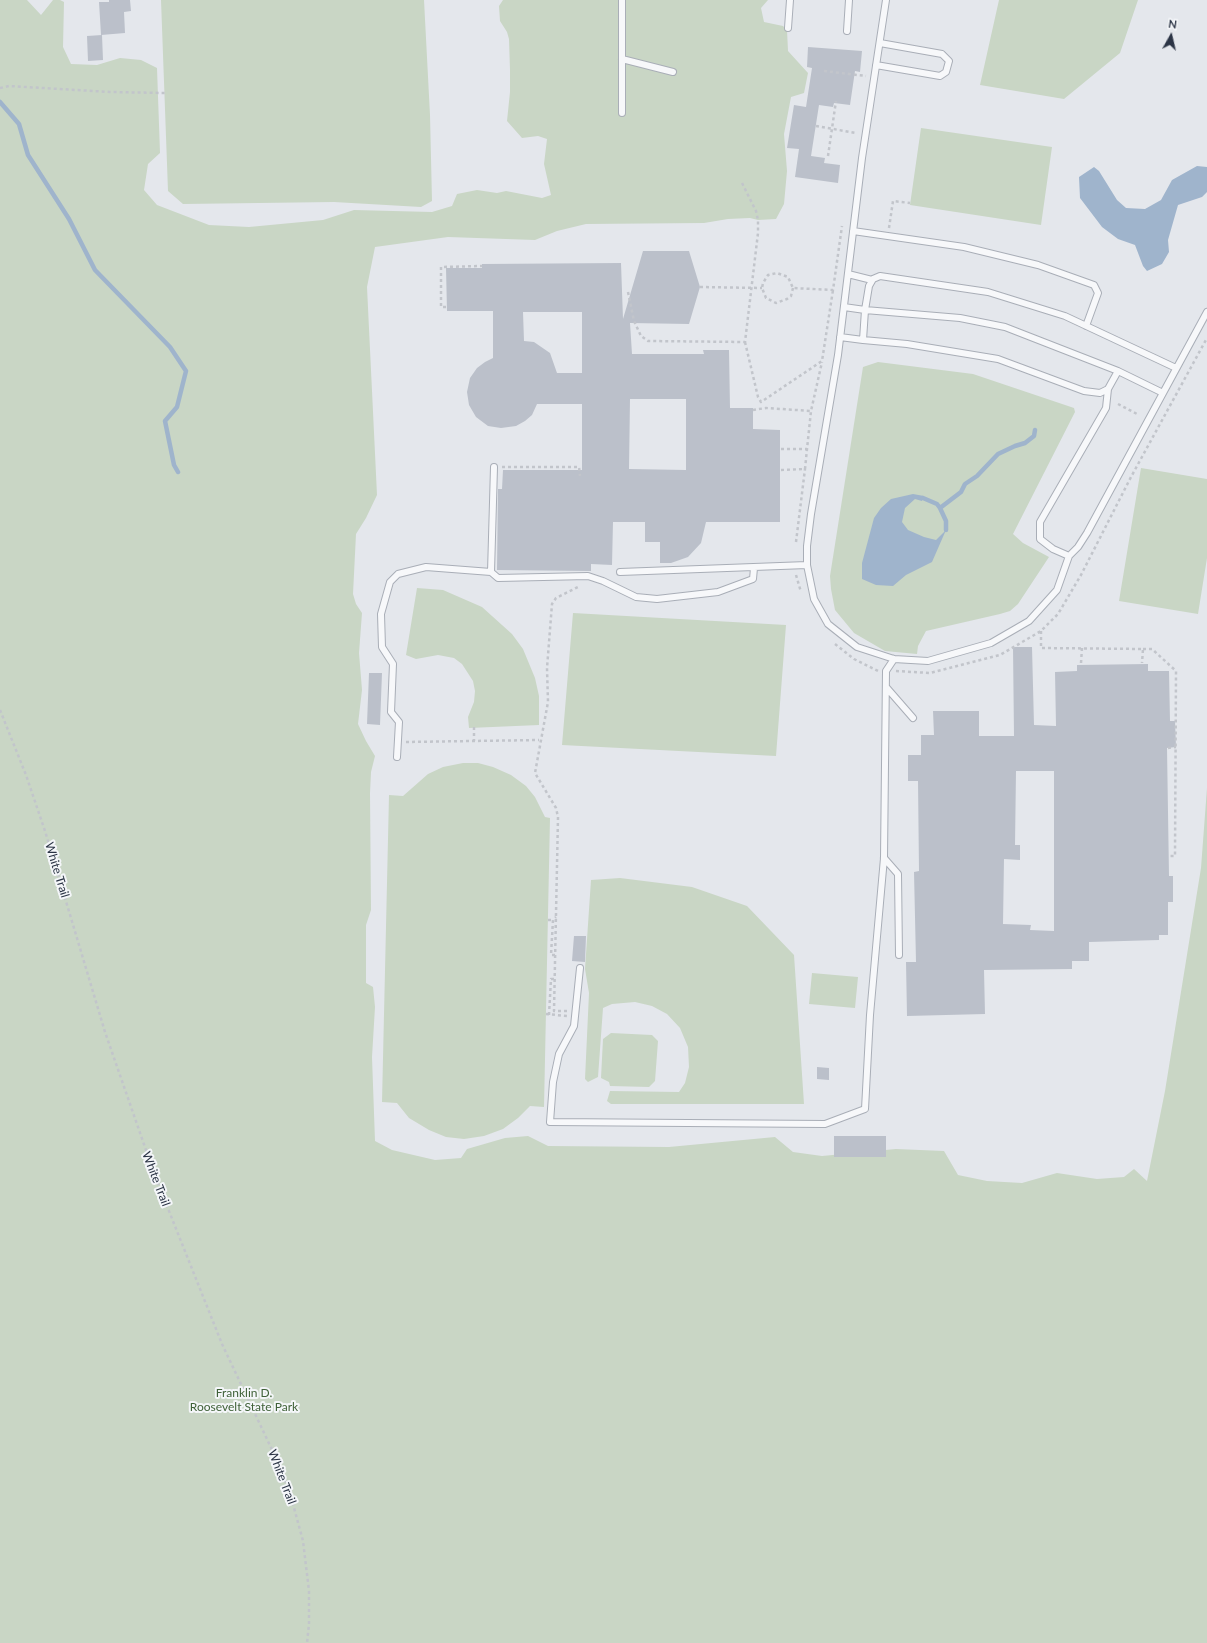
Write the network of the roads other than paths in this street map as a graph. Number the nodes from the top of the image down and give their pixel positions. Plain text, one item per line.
1 (622, 0) edge
2 (790, 0) edge
3 (849, 0) edge
4 (886, 0) edge
5 (788, 28) dead end
6 (847, 31) dead end
7 (880, 43) junction
8 (622, 59) junction
9 (876, 65) junction
10 (673, 72) dead end
11 (622, 113) dead end
12 (853, 231) junction
13 (848, 274) junction
14 (872, 280) junction
15 (844, 307) junction
16 (865, 310) junction
17 (1207, 312) edge
18 (1086, 326) junction
19 (840, 337) junction
20 (863, 340) junction
21 (1176, 368) junction
22 (1118, 372) junction
23 (1108, 390) junction
24 (1163, 393) junction
25 (494, 467) road end
26 (1069, 556) junction
27 (807, 565) junction
28 (754, 568) junction
29 (491, 572) junction
30 (620, 572) dead end
31 (894, 659) junction
32 (886, 687) junction
33 (912, 718) dead end
34 (397, 757) dead end
35 (884, 858) junction
36 (899, 956) dead end
37 (580, 968) dead end

1 - 8 lane
2 - 5 lane
3 - 6 lane
4 - 7 lane
7 - 9 lane
7 - 9 lane
8 - 10 lane
8 - 11 lane
9 - 12 lane
12 - 13 lane
12 - 18 lane
13 - 14 lane
13 - 15 lane
14 - 16 lane
14 - 18 lane
15 - 16 lane
15 - 19 lane
16 - 20 lane
16 - 22 lane
17 - 21 lane
18 - 21 lane
19 - 20 lane
19 - 27 lane
20 - 23 lane
21 - 24 lane
22 - 23 lane
22 - 24 lane
23 - 26 lane
24 - 26 lane
25 - 29 lane
26 - 31 lane
27 - 28 lane
27 - 31 lane
28 - 29 lane
28 - 30 lane
29 - 34 lane
31 - 32 lane
32 - 33 lane
32 - 35 lane
35 - 36 lane
35 - 37 lane

